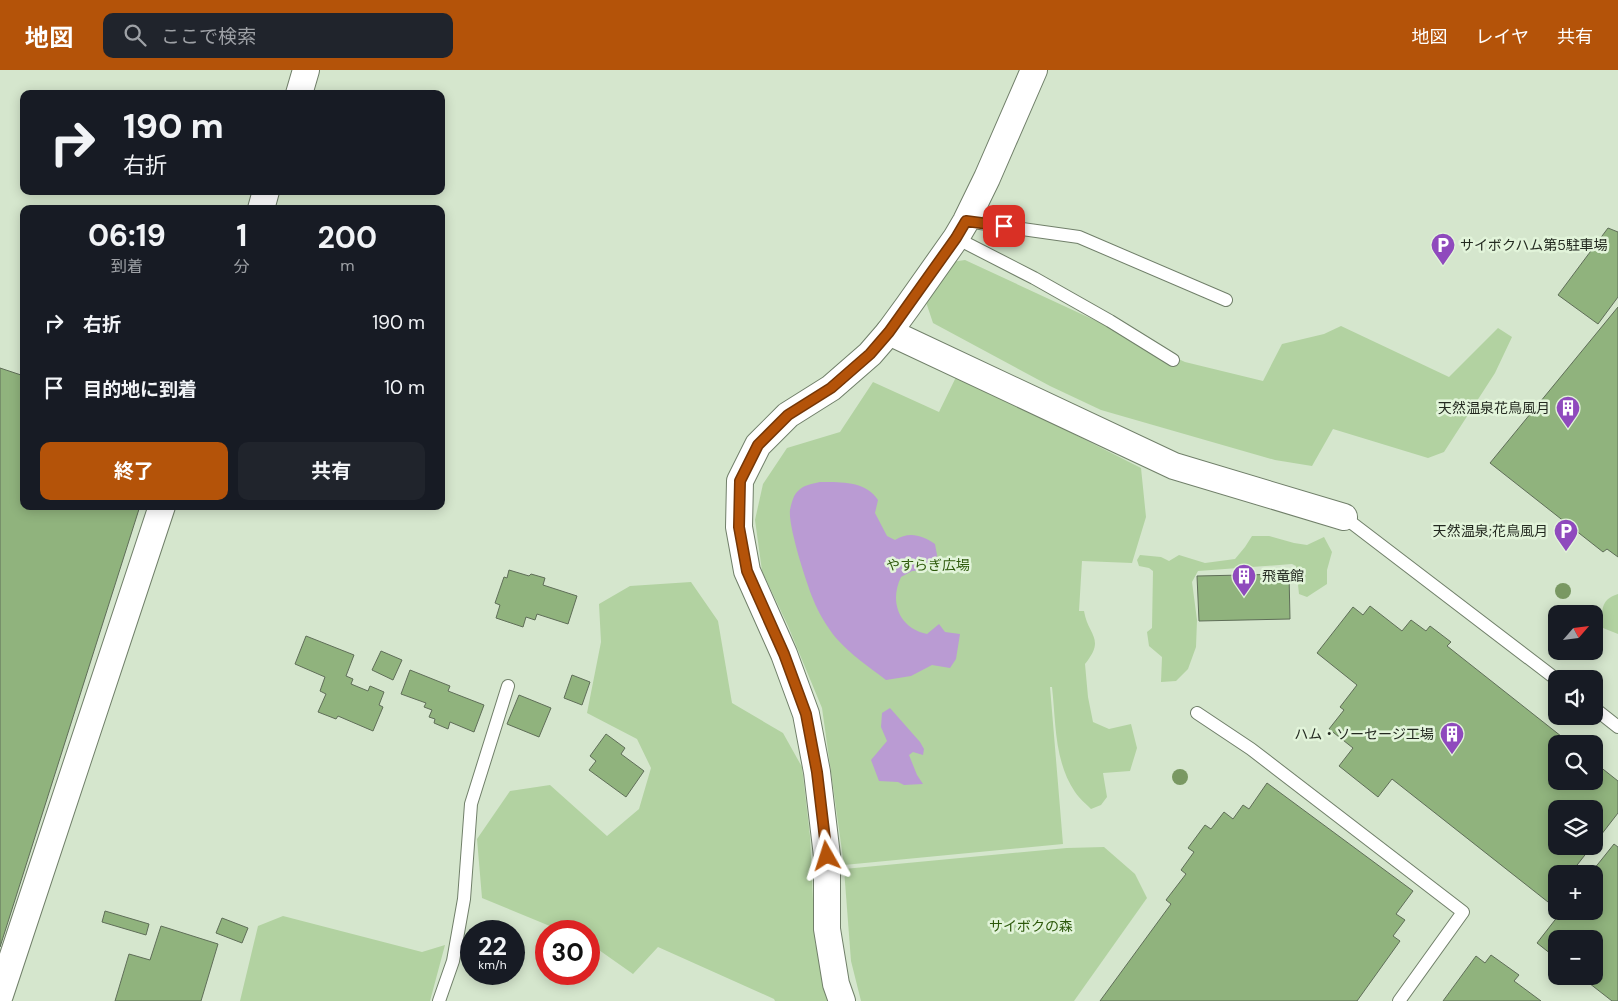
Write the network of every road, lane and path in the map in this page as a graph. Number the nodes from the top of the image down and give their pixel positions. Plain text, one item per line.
1 (306, 70) edge
2 (1034, 70) edge
3 (299, 90) edge
4 (961, 230) junction
5 (1226, 300) dead end
6 (889, 332) junction
7 (1173, 360) dead end
8 (161, 510) edge
9 (1344, 517) joint
10 (1548, 673) edge
11 (508, 686) dead end
12 (1197, 713) dead end
13 (1603, 715) edge
14 (1618, 727) edge
15 (0, 995) edge
16 (440, 1001) edge
17 (842, 1001) edge
18 (1399, 1001) edge

1 - 3 street
2 - 4 street
4 - 5 lane
4 - 6 street
4 - 7 lane
6 - 9 street
6 - 17 street
8 - 15 street
9 - 10 lane
11 - 16 lane
12 - 18 lane
13 - 14 lane

